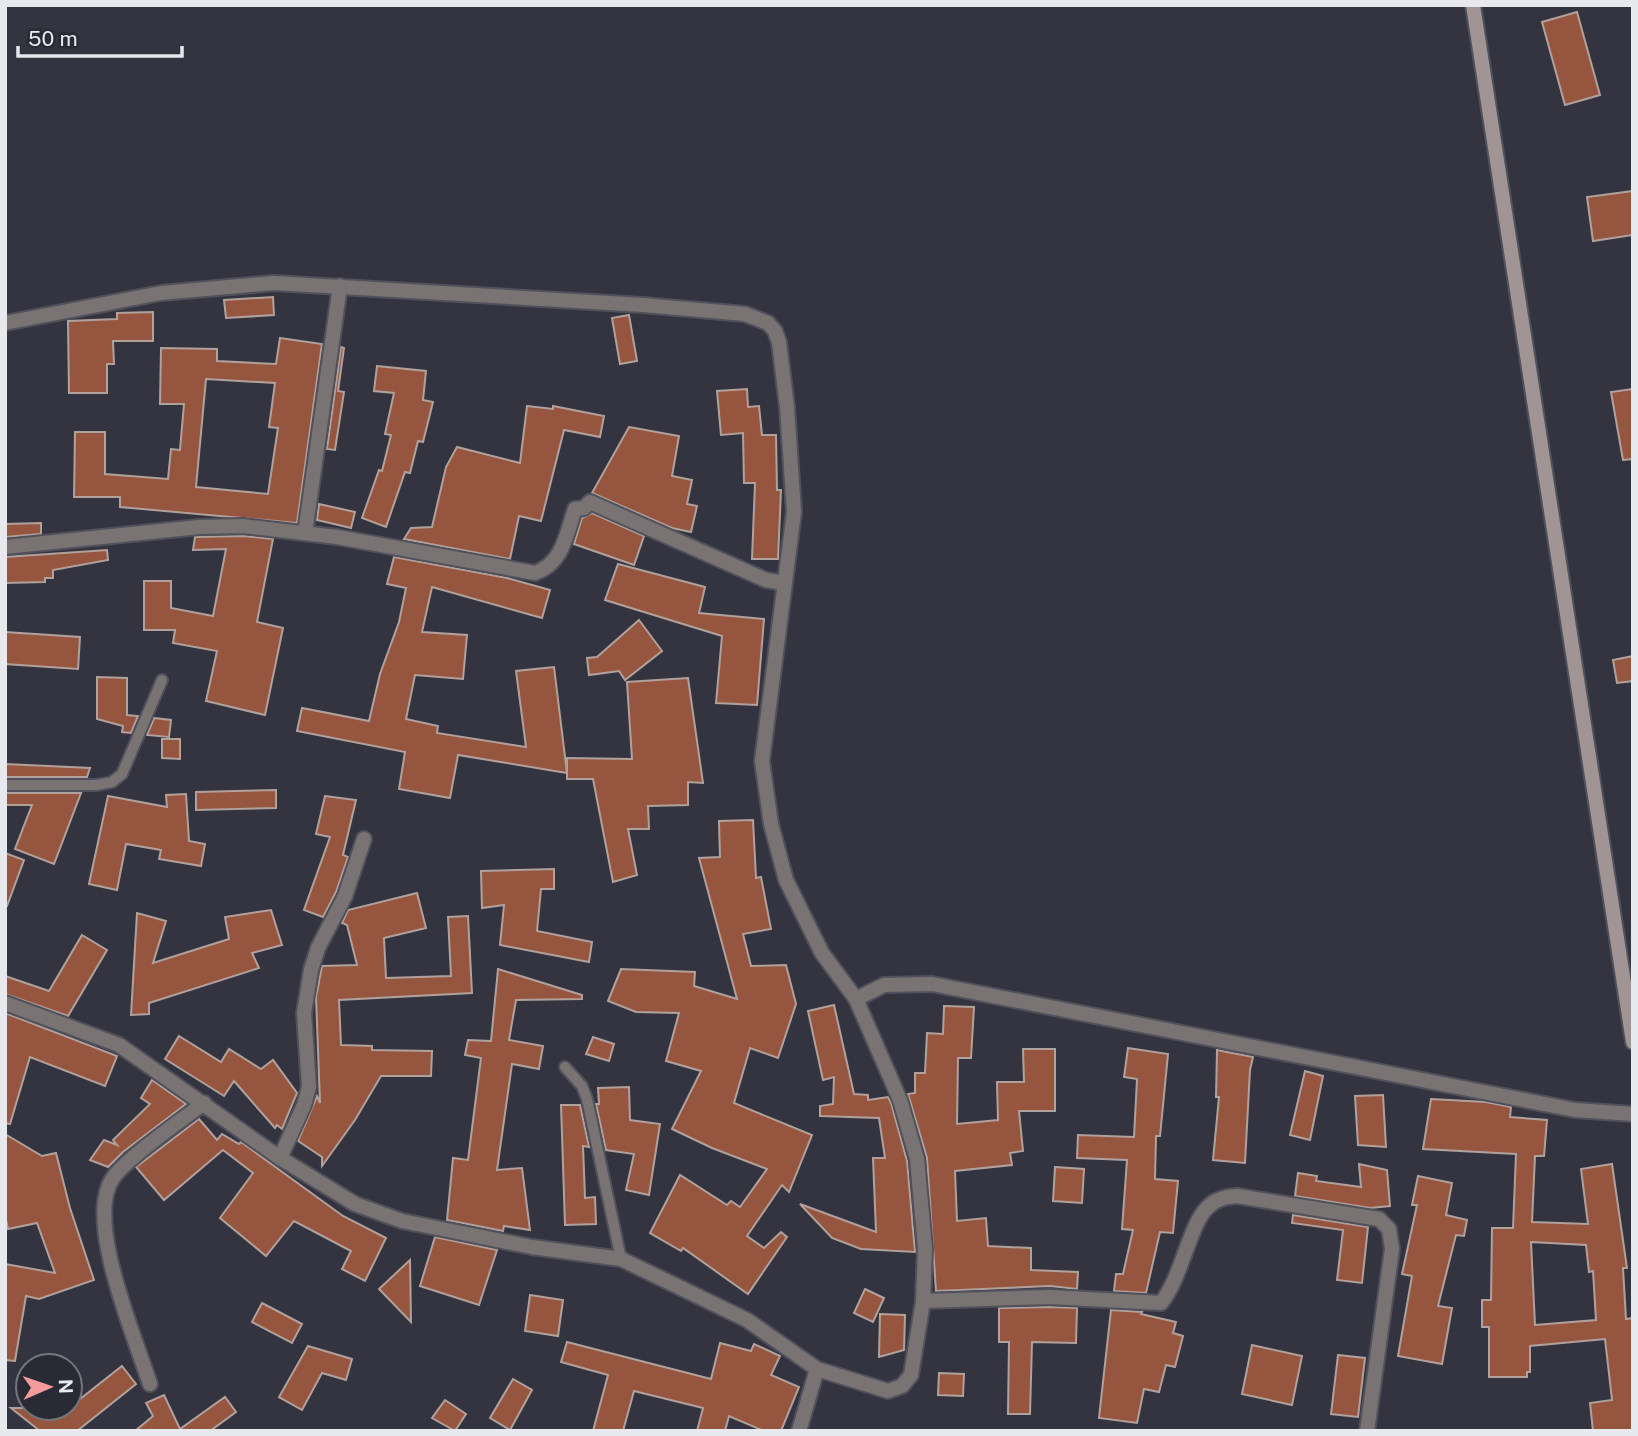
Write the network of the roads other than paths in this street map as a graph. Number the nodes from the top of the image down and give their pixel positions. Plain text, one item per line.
1 (1473, 5) edge
2 (340, 286) junction
3 (5, 323) edge
4 (305, 533) junction
5 (5, 547) edge
6 (785, 583) junction
7 (162, 680) dead end
8 (5, 785) edge
9 (364, 839) dead end
10 (856, 999) junction
11 (5, 1003) edge
12 (1633, 1042) edge
13 (565, 1067) dead end
14 (204, 1102) junction
15 (1633, 1114) edge
16 (279, 1158) junction
17 (621, 1259) junction
18 (923, 1301) junction
19 (817, 1369) junction
20 (150, 1384) dead end
21 (799, 1431) edge
22 (1367, 1431) edge

1 - 12 main road
2 - 3 street
2 - 4 street
2 - 6 street
4 - 5 street
4 - 6 street
6 - 10 street
7 - 8 lane
9 - 16 street
10 - 15 street
10 - 18 street
11 - 14 street
13 - 17 lane
14 - 16 street
14 - 20 street
16 - 17 street
17 - 19 street
18 - 19 street
18 - 22 street
19 - 21 street

